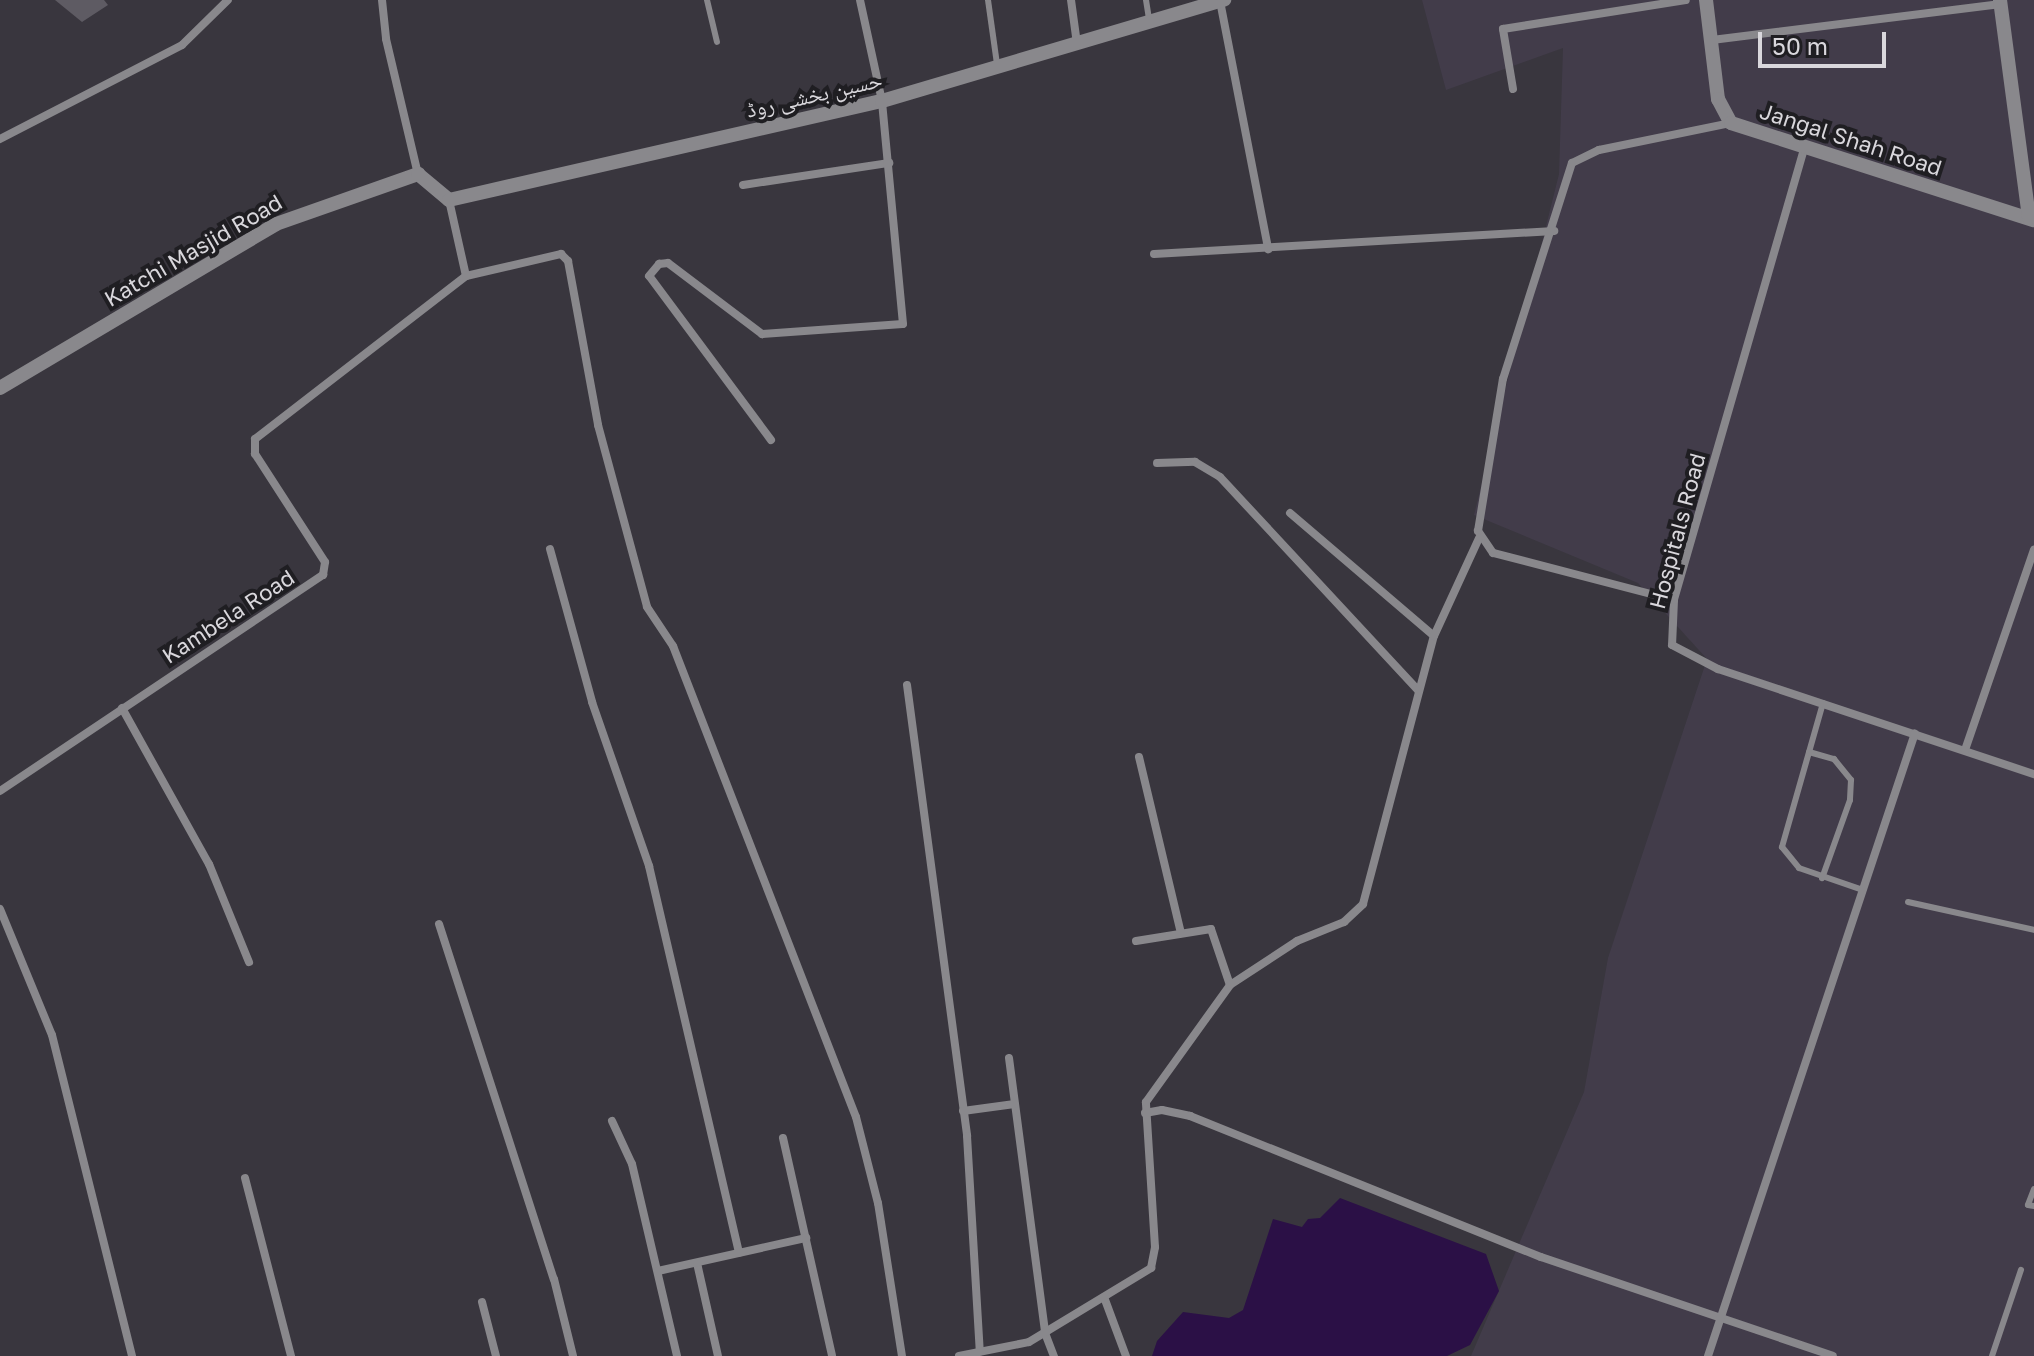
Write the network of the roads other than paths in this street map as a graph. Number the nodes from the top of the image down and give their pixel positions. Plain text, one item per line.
1 (228, 0) edge
2 (382, 0) edge
3 (707, 0) edge
4 (860, 0) edge
5 (988, 0) edge
6 (1071, 0) edge
7 (1146, 0) edge
8 (1686, 0) edge
9 (1706, 0) edge
10 (1222, 1) edge
11 (2000, 2) edge
12 (1200, 4) edge
13 (1150, 25) junction
14 (1712, 40) junction
15 (717, 42) dead end
16 (1077, 45) junction
17 (998, 68) junction
18 (1513, 89) dead end
19 (882, 101) junction
20 (1731, 123) junction
21 (0, 139) edge
22 (1804, 149) junction
23 (889, 163) junction
24 (418, 174) junction
25 (743, 185) dead end
26 (449, 200) junction
27 (2032, 219) edge
28 (1554, 231) junction
29 (1268, 249) junction
30 (1154, 254) dead end
31 (466, 276) junction
32 (0, 388) edge
33 (771, 440) dead end
34 (1157, 463) dead end
35 (1290, 513) dead end
36 (1479, 538) junction
37 (550, 549) dead end
38 (2034, 550) edge
39 (1674, 600) junction
40 (1434, 636) junction
41 (907, 685) dead end
42 (1419, 691) junction
43 (1823, 703) junction
44 (122, 708) junction
45 (1915, 733) junction
46 (1965, 750) junction
47 (1809, 752) junction
48 (1139, 757) dead end
49 (2034, 774) edge
50 (0, 791) edge
51 (1822, 878) junction
52 (1863, 890) junction
53 (1908, 902) dead end
54 (0, 909) edge
55 (439, 924) dead end
56 (2034, 930) edge
57 (1181, 933) junction
58 (1136, 941) dead end
59 (249, 962) dead end
60 (1230, 985) junction
61 (1009, 1058) dead end
62 (1015, 1104) junction
63 (963, 1111) junction
64 (1145, 1113) junction
65 (612, 1121) dead end
66 (783, 1138) dead end
67 (245, 1178) dead end
68 (2034, 1189) edge
69 (2034, 1206) edge
70 (806, 1238) junction
71 (739, 1253) junction
72 (697, 1263) junction
73 (2021, 1270) dead end
74 (658, 1271) junction
75 (1104, 1297) junction
76 (482, 1302) dead end
77 (1721, 1318) junction
78 (1045, 1333) junction
79 (980, 1352) junction
80 (992, 1353) edge
81 (132, 1356) edge
82 (291, 1356) edge
83 (496, 1356) edge
84 (573, 1356) edge
85 (677, 1356) edge
86 (718, 1356) edge
87 (832, 1356) edge
88 (902, 1356) edge
89 (959, 1356) edge
90 (1054, 1356) edge
91 (1126, 1356) edge
92 (1708, 1356) edge
93 (1833, 1356) edge
94 (1992, 1356) edge

1 - 21 street
2 - 24 street
3 - 15 lane
4 - 19 street
5 - 17 lane
6 - 16 street
7 - 13 lane
8 - 18 street
9 - 14 street, Jangal Shah Road
10 - 12 street, حسین بخشی روڈ
10 - 29 street
11 - 14 street
11 - 27 street
12 - 13 street, حسین بخشی روڈ
13 - 16 street, حسین بخشی روڈ
14 - 20 street, Jangal Shah Road
16 - 17 street, حسین بخشی روڈ
17 - 19 street, حسین بخشی روڈ
19 - 23 street
19 - 26 street, حسین بخشی روڈ
20 - 22 street, Jangal Shah Road
20 - 28 street
22 - 27 street, Jangal Shah Road
22 - 39 street, Hospitals Road
23 - 25 street
23 - 33 street
24 - 26 street
24 - 32 street, Katchi Masjid Road
26 - 31 street
28 - 29 street
28 - 36 street
29 - 30 street
31 - 44 street, Kambela Road
31 - 88 street
34 - 42 street
35 - 40 street
36 - 39 street
36 - 40 street
37 - 71 street
38 - 46 street
39 - 43 street, Hospitals Road
40 - 42 street
41 - 63 street
42 - 60 street
43 - 45 street, Hospitals Road
43 - 47 lane
44 - 50 street, Kambela Road
44 - 59 street
45 - 46 street, Hospitals Road
45 - 52 street
46 - 49 street, Hospitals Road
47 - 51 lane
47 - 51 lane
48 - 57 street
51 - 52 lane
52 - 77 street
53 - 56 lane
54 - 81 street
55 - 84 street
57 - 58 street
57 - 60 street
60 - 64 street
61 - 62 street
62 - 63 street
62 - 78 street
63 - 79 street
64 - 75 street
64 - 77 street
65 - 74 street
66 - 70 street
67 - 82 street
68 - 69 lane
70 - 71 street
70 - 87 street
71 - 72 street
72 - 74 street
72 - 86 street
73 - 94 lane
74 - 85 street
75 - 78 street
75 - 91 street
76 - 83 street
77 - 92 street
77 - 93 street
78 - 80 street
78 - 90 street
79 - 80 street
79 - 89 street

